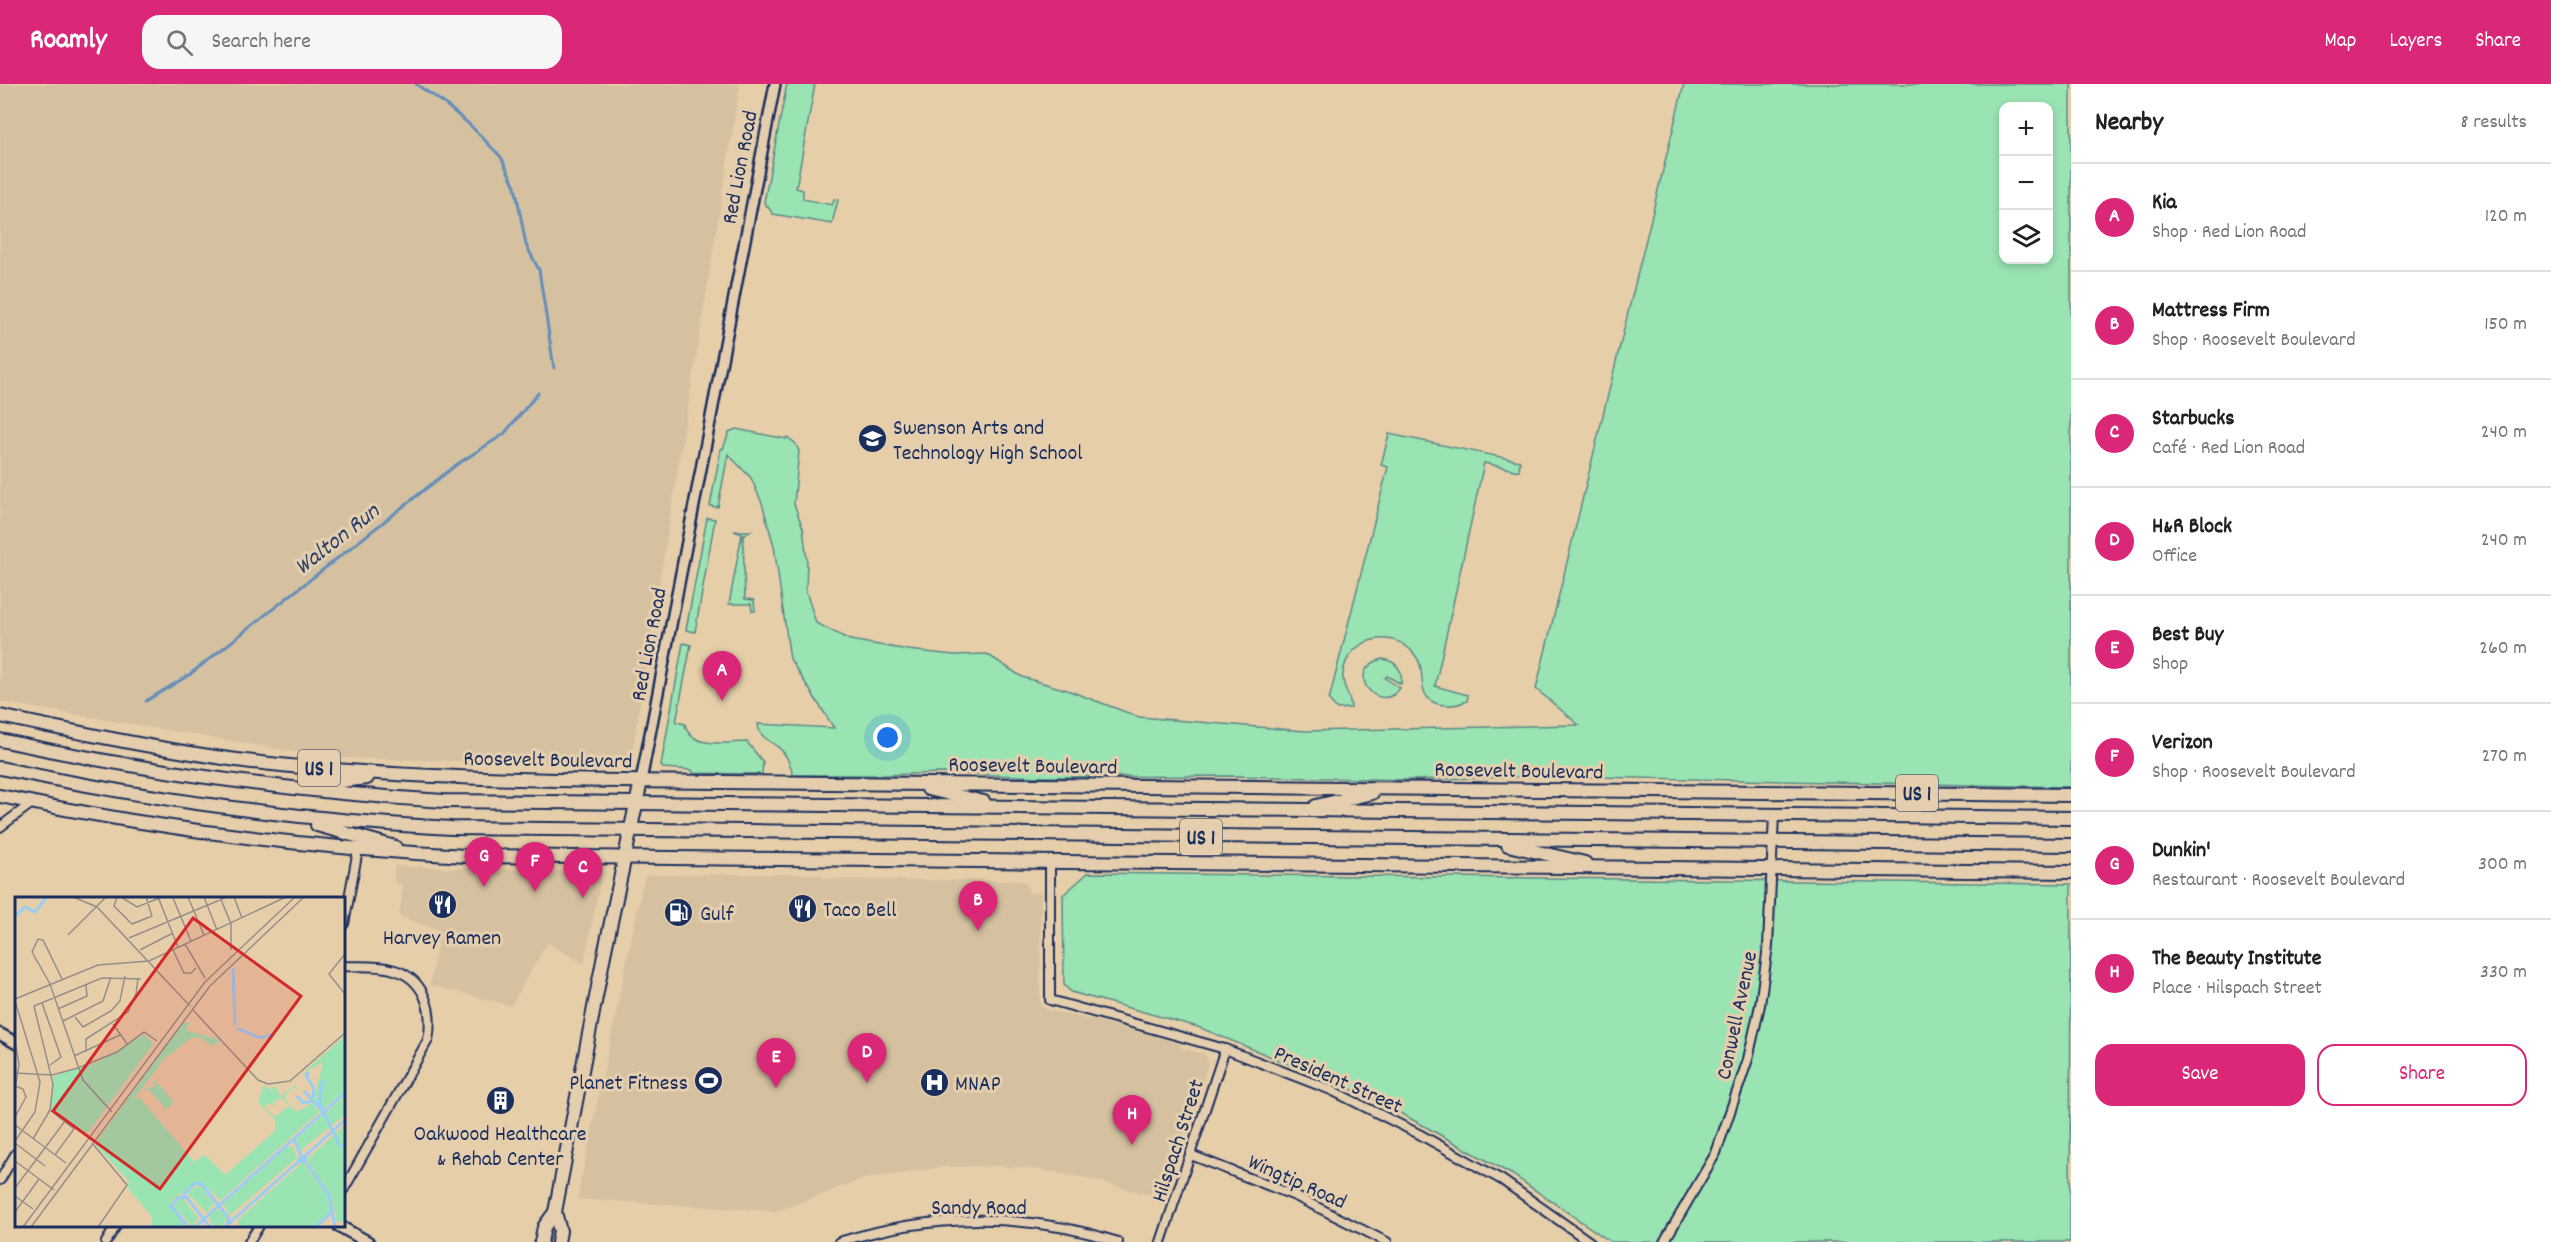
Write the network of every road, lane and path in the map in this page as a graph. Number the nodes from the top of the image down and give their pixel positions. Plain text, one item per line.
1 (775, 84) edge
2 (0, 716) edge
3 (0, 740) edge
4 (0, 768) edge
5 (392, 774) junction
6 (641, 781) junction
7 (904, 784) junction
8 (286, 788) junction
9 (1391, 788) junction
10 (2071, 795) edge
11 (0, 796) edge
12 (32, 803) junction
13 (636, 804) junction
14 (1005, 807) junction
15 (1297, 810) junction
16 (1774, 815) junction
17 (284, 816) junction
18 (2071, 818) edge
19 (0, 827) edge
20 (630, 831) junction
21 (1484, 839) junction
22 (1772, 842) junction
23 (2071, 845) edge
24 (358, 850) junction
25 (421, 854) junction
26 (624, 859) junction
27 (1050, 863) junction
28 (1608, 868) junction
29 (1771, 870) junction
30 (2071, 872) edge
31 (345, 919) edge
32 (345, 966) edge
33 (0, 1034) edge
34 (15, 1042) edge
35 (1225, 1049) junction
36 (15, 1155) edge
37 (1191, 1155) junction
38 (0, 1180) edge
39 (345, 1187) edge
40 (555, 1212) junction
41 (115, 1227) edge
42 (258, 1227) edge
43 (341, 1227) edge
44 (106, 1242) edge
45 (249, 1242) edge
46 (368, 1242) edge
47 (541, 1242) edge
48 (558, 1242) edge
49 (839, 1242) edge
50 (1118, 1242) edge
51 (1161, 1242) edge
52 (1387, 1242) edge
53 (1590, 1242) edge
54 (1664, 1242) edge

1 - 6 street, Red Lion Road
2 - 5 main road, Roosevelt Boulevard / US 1
3 - 8 main road, Roosevelt Boulevard / US 1
4 - 17 main road, US 1
5 - 6 main road, Roosevelt Boulevard / US 1
5 - 8 main road
6 - 7 main road, Roosevelt Boulevard / US 1
6 - 13 main road, Red Lion Road
7 - 9 main road, Roosevelt Boulevard / US 1
7 - 14 main road
8 - 13 main road, Roosevelt Boulevard / US 1
9 - 10 main road, Roosevelt Boulevard / US 1
9 - 15 main road
11 - 12 main road, US 1
12 - 19 street
12 - 24 main road, US 1
13 - 14 main road, Roosevelt Boulevard / US 1
13 - 20 main road, Red Lion Road
14 - 15 main road, Roosevelt Boulevard / US 1
15 - 16 main road, Roosevelt Boulevard / US 1
16 - 18 main road, Roosevelt Boulevard / US 1
16 - 22 street, Conwell Avenue
17 - 20 main road, US 1
17 - 25 main road
20 - 21 main road, US 1
20 - 26 main road, Red Lion Road
21 - 22 main road, US 1
21 - 28 main road
22 - 23 main road, US 1
22 - 29 street, Conwell Avenue
24 - 25 main road, US 1
24 - 31 street
25 - 26 main road, US 1
26 - 27 main road, US 1
26 - 40 main road, Red Lion Road
27 - 28 main road, US 1
27 - 35 street, President Street
28 - 29 main road, US 1
29 - 30 main road, US 1
29 - 54 street, Conwell Avenue
32 - 39 street
33 - 34 main road
35 - 37 street, Hilspach Street
35 - 53 street, President Street
36 - 38 street
37 - 51 street, Hilspach Street
37 - 52 street, Wingtip Road
40 - 47 main road, Red Lion Road
40 - 48 main road, Red Lion Road
41 - 44 street
42 - 45 street
43 - 46 main road
49 - 50 street, Sandy Road

